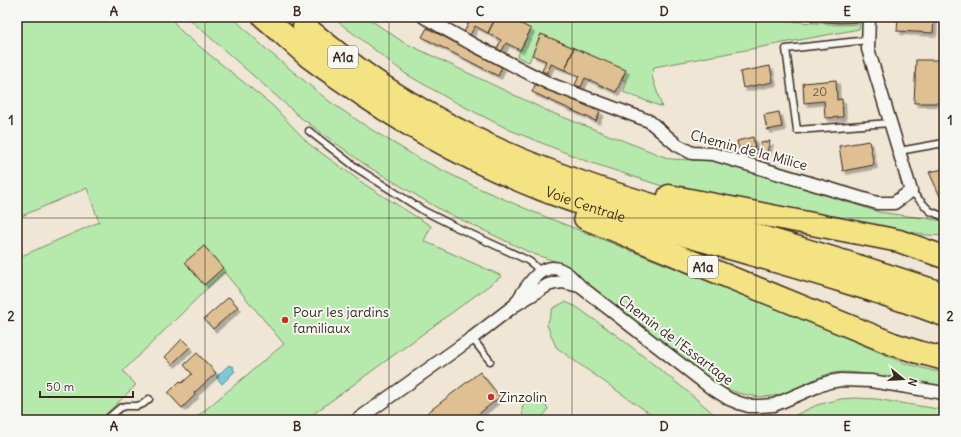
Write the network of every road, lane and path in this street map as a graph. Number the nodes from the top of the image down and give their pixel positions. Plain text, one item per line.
1 (264, 17) edge
2 (424, 17) edge
3 (813, 17) edge
4 (869, 18) edge
5 (304, 26) dead end
6 (868, 40) junction
7 (326, 69) junction
8 (890, 122) junction
9 (309, 131) dead end
10 (460, 131) junction
11 (944, 142) edge
12 (899, 151) junction
13 (911, 191) junction
14 (944, 217) edge
15 (899, 241) junction
16 (944, 245) edge
17 (944, 257) edge
18 (540, 272) junction
19 (580, 287) junction
20 (944, 294) edge
21 (515, 305) junction
22 (802, 307) junction
23 (944, 315) edge
24 (838, 329) dead end
25 (472, 338) junction
26 (944, 358) edge
27 (490, 360) dead end
28 (944, 393) edge
29 (149, 399) dead end
30 (106, 420) edge
31 (357, 420) edge

1 - 7 highway, Voie Centrale / A1a
2 - 13 street, Chemin de la Milice
3 - 4 lane
4 - 6 street
5 - 10 highway, Voie Centrale / A1a
6 - 8 street
6 - 8 lane
7 - 22 highway, A1a
7 - 23 highway, Voie Centrale / A1a
8 - 12 street
9 - 18 lane
10 - 15 highway, A1a
10 - 20 highway, Voie Centrale / A1a
11 - 12 lane
12 - 13 street
13 - 14 lane
15 - 16 highway, A1a
15 - 17 highway, A1a
18 - 19 street, Chemin de l'Essartage
18 - 21 street, Chemin de l'Essartage
19 - 21 street, Chemin de l'Essartage
19 - 28 street, Chemin de l'Essartage
21 - 25 street, Chemin de l'Essartage
22 - 24 lane
22 - 26 highway, A1a
25 - 27 lane
25 - 31 street, Chemin de l'Essartage
29 - 30 lane

